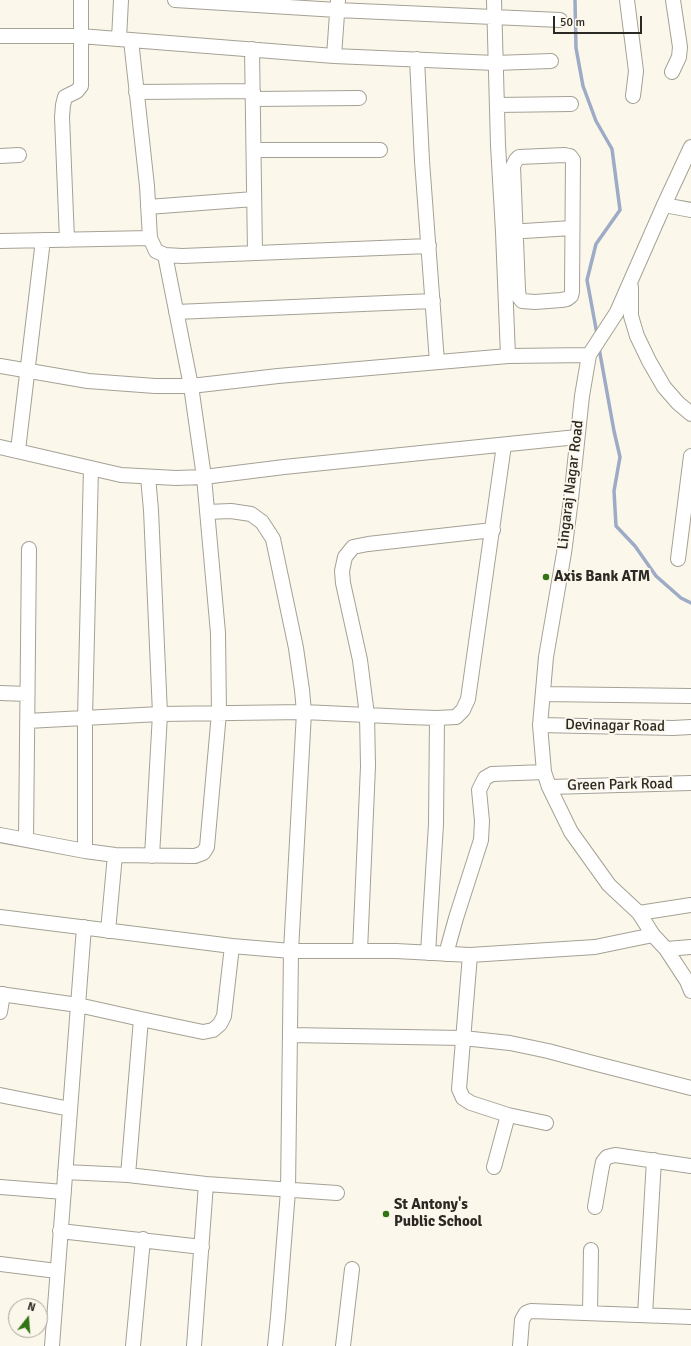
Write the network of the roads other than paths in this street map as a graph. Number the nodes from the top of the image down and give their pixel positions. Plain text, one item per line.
1 (82, 0) edge
2 (121, 0) edge
3 (175, 0) edge
4 (494, 0) edge
5 (627, 0) edge
6 (673, 0) edge
7 (196, 1) edge
8 (338, 5) edge
9 (493, 16) junction
10 (560, 20) dead end
11 (0, 36) edge
12 (80, 36) junction
13 (125, 40) junction
14 (252, 49) junction
15 (334, 56) junction
16 (417, 59) junction
17 (551, 61) dead end
18 (495, 63) junction
19 (672, 72) dead end
20 (136, 92) junction
21 (253, 95) junction
22 (633, 96) dead end
23 (359, 98) dead end
24 (571, 104) dead end
25 (497, 105) junction
26 (691, 147) edge
27 (254, 150) junction
28 (380, 150) dead end
29 (19, 155) dead end
30 (0, 156) edge
31 (254, 199) junction
32 (664, 205) junction
33 (148, 207) junction
34 (691, 210) edge
35 (572, 228) junction
36 (509, 232) junction
37 (150, 238) junction
38 (43, 240) junction
39 (67, 240) junction
40 (0, 241) edge
41 (429, 246) junction
42 (255, 254) junction
43 (165, 255) junction
44 (631, 281) junction
45 (432, 300) junction
46 (176, 312) junction
47 (592, 350) junction
48 (508, 356) junction
49 (437, 362) junction
50 (0, 366) edge
51 (27, 370) junction
52 (190, 386) junction
53 (691, 414) edge
54 (577, 437) junction
55 (504, 445) junction
56 (0, 447) edge
57 (18, 450) junction
58 (691, 456) edge
59 (91, 468) junction
60 (148, 477) junction
61 (204, 477) junction
62 (207, 512) junction
63 (493, 530) junction
64 (29, 549) dead end
65 (678, 559) dead end
66 (0, 693) edge
67 (27, 694) junction
68 (542, 694) junction
69 (691, 696) edge
70 (304, 712) junction
71 (219, 713) junction
72 (160, 714) junction
73 (367, 715) junction
74 (85, 718) junction
75 (437, 718) junction
76 (27, 721) junction
77 (540, 725) junction
78 (691, 727) edge
79 (544, 772) junction
80 (691, 784) edge
81 (549, 787) junction
82 (0, 835) edge
83 (26, 839) junction
84 (85, 851) junction
85 (115, 855) junction
86 (152, 856) junction
87 (691, 905) edge
88 (639, 913) junction
89 (0, 917) edge
90 (84, 927) junction
91 (108, 931) junction
92 (653, 935) junction
93 (232, 946) junction
94 (691, 947) edge
95 (666, 949) junction
96 (291, 951) junction
97 (360, 951) junction
98 (428, 954) junction
99 (446, 954) junction
100 (470, 955) junction
101 (691, 991) edge
102 (1, 994) edge
103 (78, 1005) junction
104 (0, 1012) edge
105 (140, 1019) junction
106 (290, 1035) junction
107 (463, 1038) junction
108 (691, 1088) edge
109 (0, 1095) edge
110 (70, 1109) junction
111 (508, 1115) junction
112 (546, 1123) dead end
113 (654, 1160) junction
114 (691, 1166) edge
115 (494, 1167) dead end
116 (65, 1172) junction
117 (128, 1175) junction
118 (206, 1184) junction
119 (0, 1187) edge
120 (288, 1191) junction
121 (64, 1192) junction
122 (337, 1194) dead end
123 (595, 1207) dead end
124 (60, 1231) junction
125 (143, 1239) junction
126 (202, 1247) junction
127 (591, 1250) dead end
128 (0, 1264) edge
129 (352, 1269) dead end
130 (57, 1271) junction
131 (590, 1313) junction
132 (645, 1315) junction
133 (691, 1317) edge
134 (52, 1346) edge
135 (133, 1346) edge
136 (194, 1346) edge
137 (275, 1346) edge
138 (342, 1346) edge
139 (520, 1346) edge

1 - 12 street
2 - 13 street
3 - 7 street
4 - 9 street
5 - 22 street
6 - 19 street
7 - 8 street
8 - 9 street
8 - 15 street
9 - 10 street
9 - 18 street
11 - 12 street
12 - 13 street
12 - 39 street
13 - 14 street
13 - 20 street
14 - 15 street
14 - 21 street
15 - 16 street
16 - 18 street
16 - 41 street
17 - 18 street
18 - 25 street
20 - 21 street
20 - 33 street
21 - 23 street
21 - 27 street
24 - 25 street
25 - 36 street
26 - 32 street, Lingaraj Nagar Road
27 - 28 street
27 - 31 street
29 - 30 street
31 - 33 street
31 - 42 street
32 - 34 street
32 - 44 street, Lingaraj Nagar Road
33 - 37 street
35 - 36 street
35 - 36 street
35 - 36 street
36 - 48 street
37 - 39 street
37 - 43 street
38 - 39 street
38 - 40 street
38 - 51 street
41 - 42 street
41 - 45 street
42 - 43 street
43 - 46 street
44 - 47 street, Lingaraj Nagar Road
44 - 53 street
45 - 46 street
45 - 49 street
46 - 52 street
47 - 48 street
47 - 54 street, Lingaraj Nagar Road
48 - 49 street
49 - 52 street
50 - 51 street
51 - 52 street
51 - 57 street
52 - 61 street
54 - 55 street
54 - 68 street, Lingaraj Nagar Road
55 - 61 street
55 - 63 street
56 - 57 street
57 - 59 street
58 - 65 street
59 - 60 street
59 - 74 street
60 - 61 street
60 - 72 street
61 - 62 street
62 - 70 street
62 - 71 street
63 - 73 street
63 - 75 street
64 - 67 street
66 - 67 street
67 - 76 street
68 - 69 street
68 - 77 street, Lingaraj Nagar Road
70 - 71 street
70 - 73 street
70 - 96 street
71 - 72 street
71 - 86 street
72 - 74 street
72 - 86 street
73 - 75 street
73 - 97 street
74 - 76 street
74 - 84 street
75 - 98 street
76 - 83 street
77 - 78 street, Devinagar Road
77 - 79 street, Lingaraj Nagar Road
79 - 81 street, Lingaraj Nagar Road
79 - 99 street
80 - 81 street, Green Park Road
81 - 88 street, Lingaraj Nagar Road
82 - 83 street
83 - 84 street
84 - 85 street
85 - 86 street
85 - 91 street
87 - 88 street
88 - 92 street, Lingaraj Nagar Road
89 - 90 street
90 - 91 street
90 - 103 street
91 - 93 street
92 - 95 street, Lingaraj Nagar Road
92 - 100 street
93 - 96 street
93 - 105 street
94 - 95 street
95 - 101 street, Lingaraj Nagar Road
96 - 97 street
96 - 106 street
97 - 98 street
98 - 99 street
99 - 100 street
100 - 107 street
102 - 103 street
102 - 104 street
103 - 105 street
103 - 110 street
105 - 117 street
106 - 107 street
106 - 120 street
107 - 108 street
107 - 111 street
109 - 110 street
110 - 116 street
111 - 112 street
111 - 115 street
113 - 114 street
113 - 123 street
113 - 132 street
116 - 117 street
116 - 121 street
117 - 118 street
118 - 120 street
118 - 126 street
119 - 121 street
120 - 122 street
120 - 137 street
121 - 124 street
124 - 125 street
124 - 130 street
125 - 126 street
125 - 135 street
126 - 136 street
127 - 131 street
128 - 130 street
129 - 138 street
130 - 134 street
131 - 132 street
131 - 139 street
132 - 133 street

